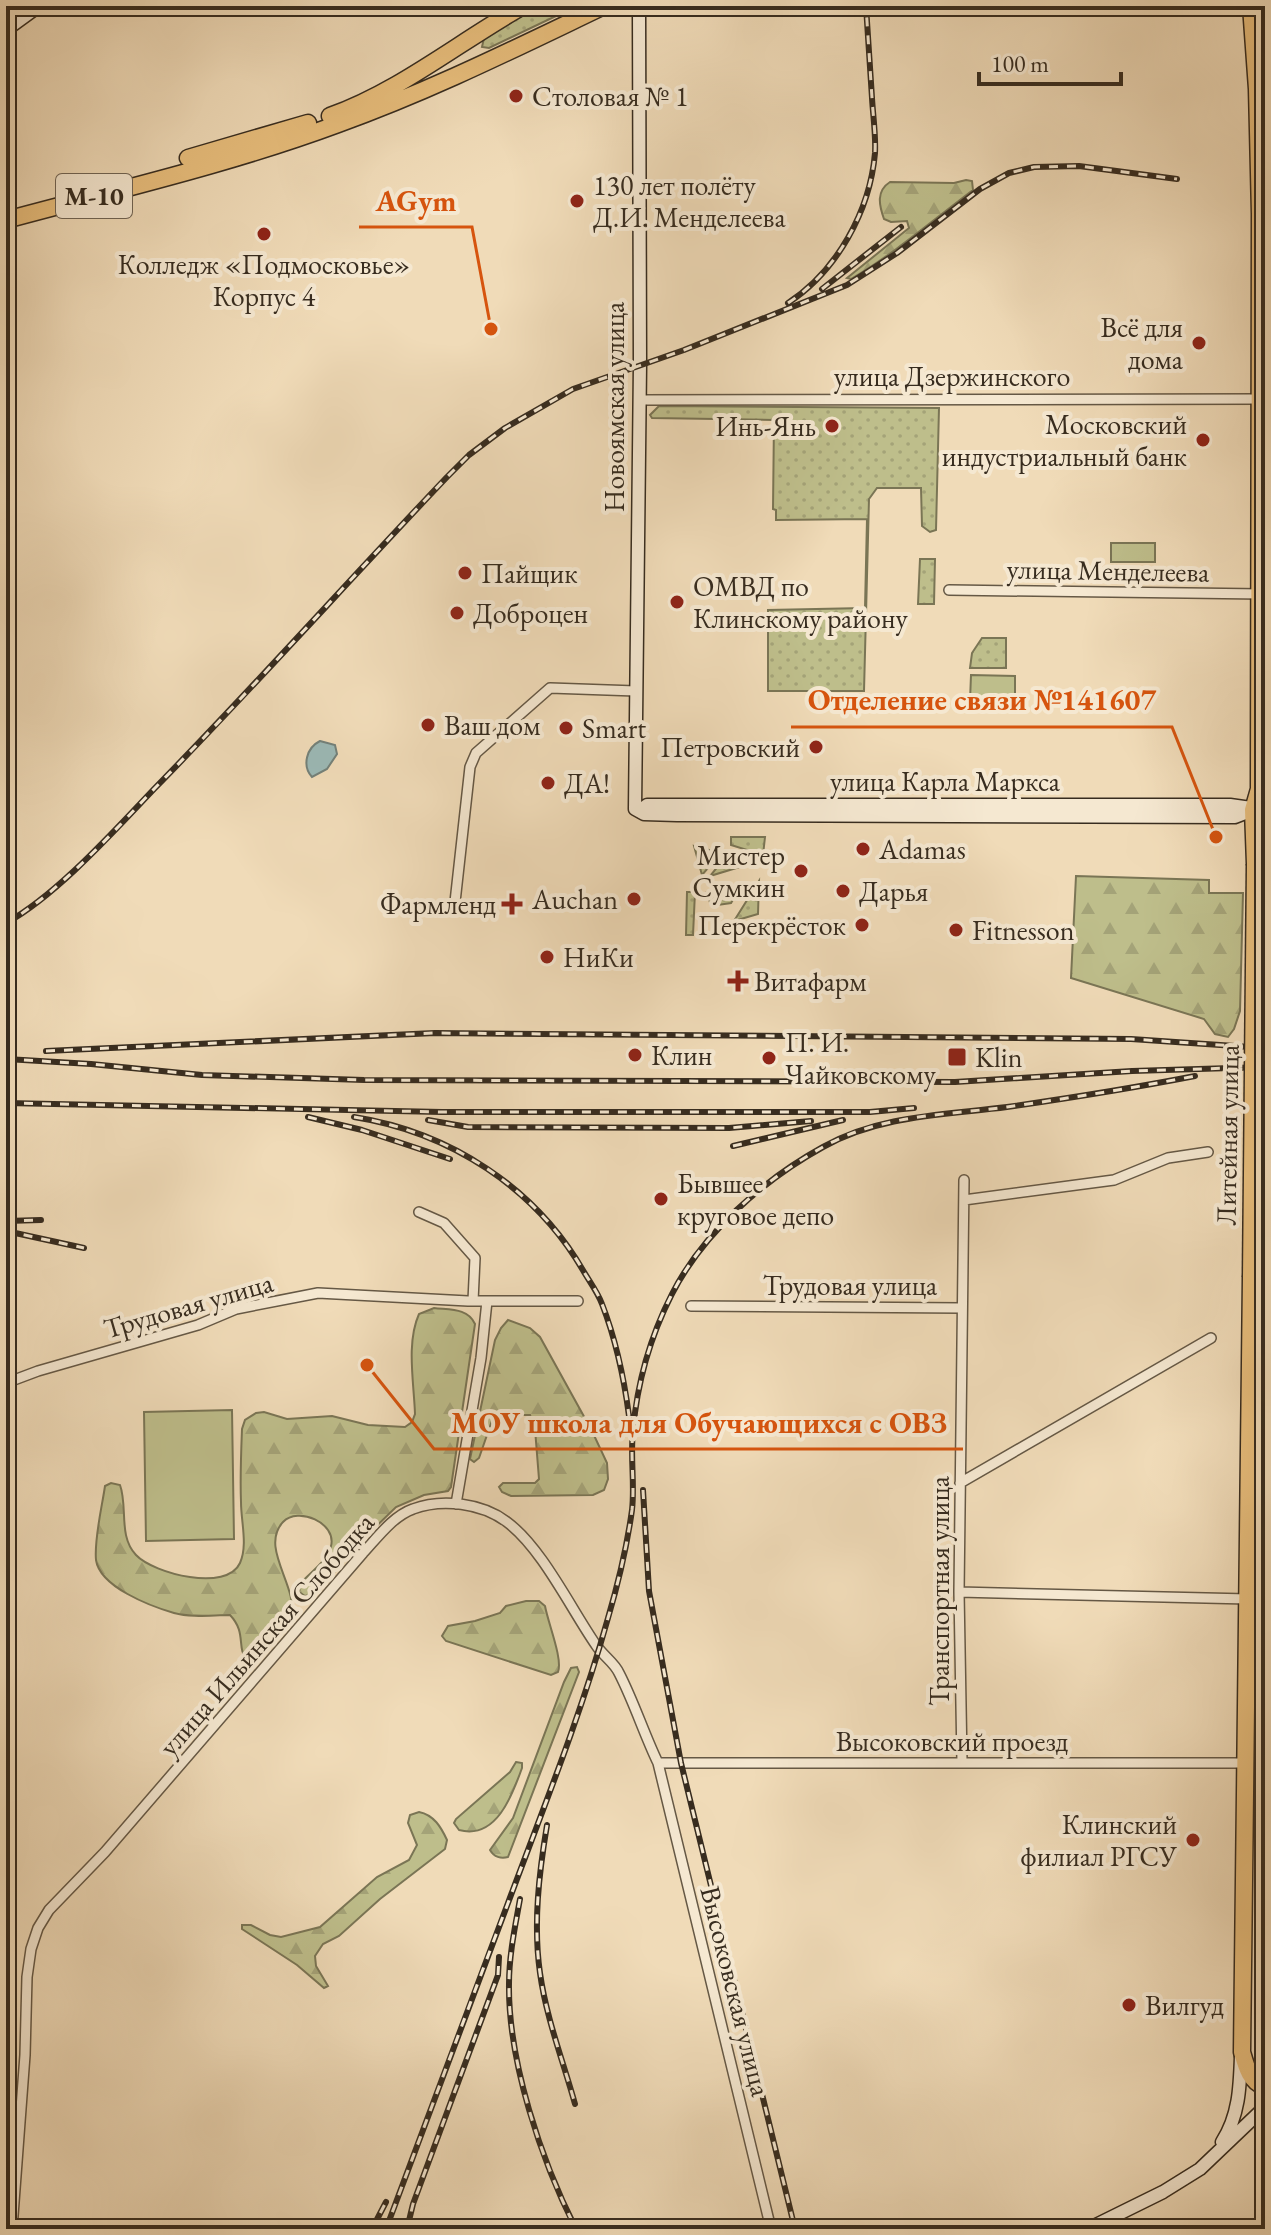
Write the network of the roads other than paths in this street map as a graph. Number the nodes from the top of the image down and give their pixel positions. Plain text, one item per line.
1 (39, 6) edge
2 (523, 6) edge
3 (604, 6) edge
4 (639, 6) edge
5 (1251, 6) edge
6 (502, 11) edge
7 (6, 30) edge
8 (476, 34) junction
9 (490, 62) junction
10 (1261, 89) edge
11 (6, 209) edge
12 (6, 220) edge
13 (639, 400) junction
14 (1262, 400) edge
15 (949, 590) dead end
16 (1263, 594) edge
17 (636, 691) junction
18 (1261, 803) edge
19 (637, 809) junction
20 (1235, 817) junction
21 (1254, 837) junction
22 (455, 902) dead end
23 (1208, 1152) dead end
24 (964, 1180) dead end
25 (964, 1200) junction
26 (419, 1212) dead end
27 (473, 1301) junction
28 (487, 1301) junction
29 (578, 1301) dead end
30 (691, 1306) dead end
31 (961, 1308) junction
32 (1211, 1338) dead end
33 (6, 1383) edge
34 (960, 1483) junction
35 (456, 1504) junction
36 (959, 1592) junction
37 (1248, 1599) junction
38 (593, 1641) joint
39 (1265, 1660) edge
40 (1247, 1677) junction
41 (962, 1762) junction
42 (658, 1763) junction
43 (1245, 1763) junction
44 (1242, 2052) junction
45 (1265, 2087) edge
46 (1265, 2107) edge
47 (1200, 2169) junction
48 (12, 2229) edge
49 (771, 2229) edge
50 (1088, 2229) edge

1 - 7 street
2 - 6 highway, М-10
3 - 9 highway, М-10
4 - 13 street, Новоямская улица
5 - 10 highway, Литейная улица
6 - 8 highway, М-10
8 - 9 highway
8 - 11 highway, М-10
9 - 12 highway, М-10
10 - 14 highway, Литейная улица
13 - 14 street, улица Дзержинского
13 - 17 street, Новоямская улица
14 - 16 highway, Литейная улица
15 - 16 street, улица Менделеева
16 - 18 highway, Литейная улица
17 - 19 street, Новоямская улица
17 - 22 street
18 - 19 street, улица Карла Маркса
18 - 20 street, улица Карла Маркса
18 - 21 highway, Литейная улица
19 - 20 street, улица Карла Маркса
20 - 21 street
21 - 37 highway, Литейная улица, bridge
23 - 25 street
24 - 25 street, Транспортная улица
25 - 31 street, Транспортная улица
26 - 27 street
27 - 28 street, Трудовая улица
27 - 33 street, Трудовая улица
28 - 29 street, Трудовая улица
28 - 35 street
30 - 31 street, Трудовая улица
31 - 34 street, Транспортная улица
32 - 34 street
34 - 36 street, Транспортная улица
35 - 38 street, улица Ильинская Слободка
35 - 48 street, улица Ильинская Слободка
36 - 37 street
36 - 41 street, Транспортная улица
37 - 40 highway, Литейная улица
38 - 42 street, Высоковская улица
39 - 40 highway
40 - 43 highway, Литейная улица
41 - 42 street, Высоковский проезд
41 - 43 street, Высоковский проезд
42 - 49 street, Высоковская улица
43 - 44 highway, Литейная улица
44 - 45 highway
44 - 47 street
46 - 47 street
47 - 50 street

